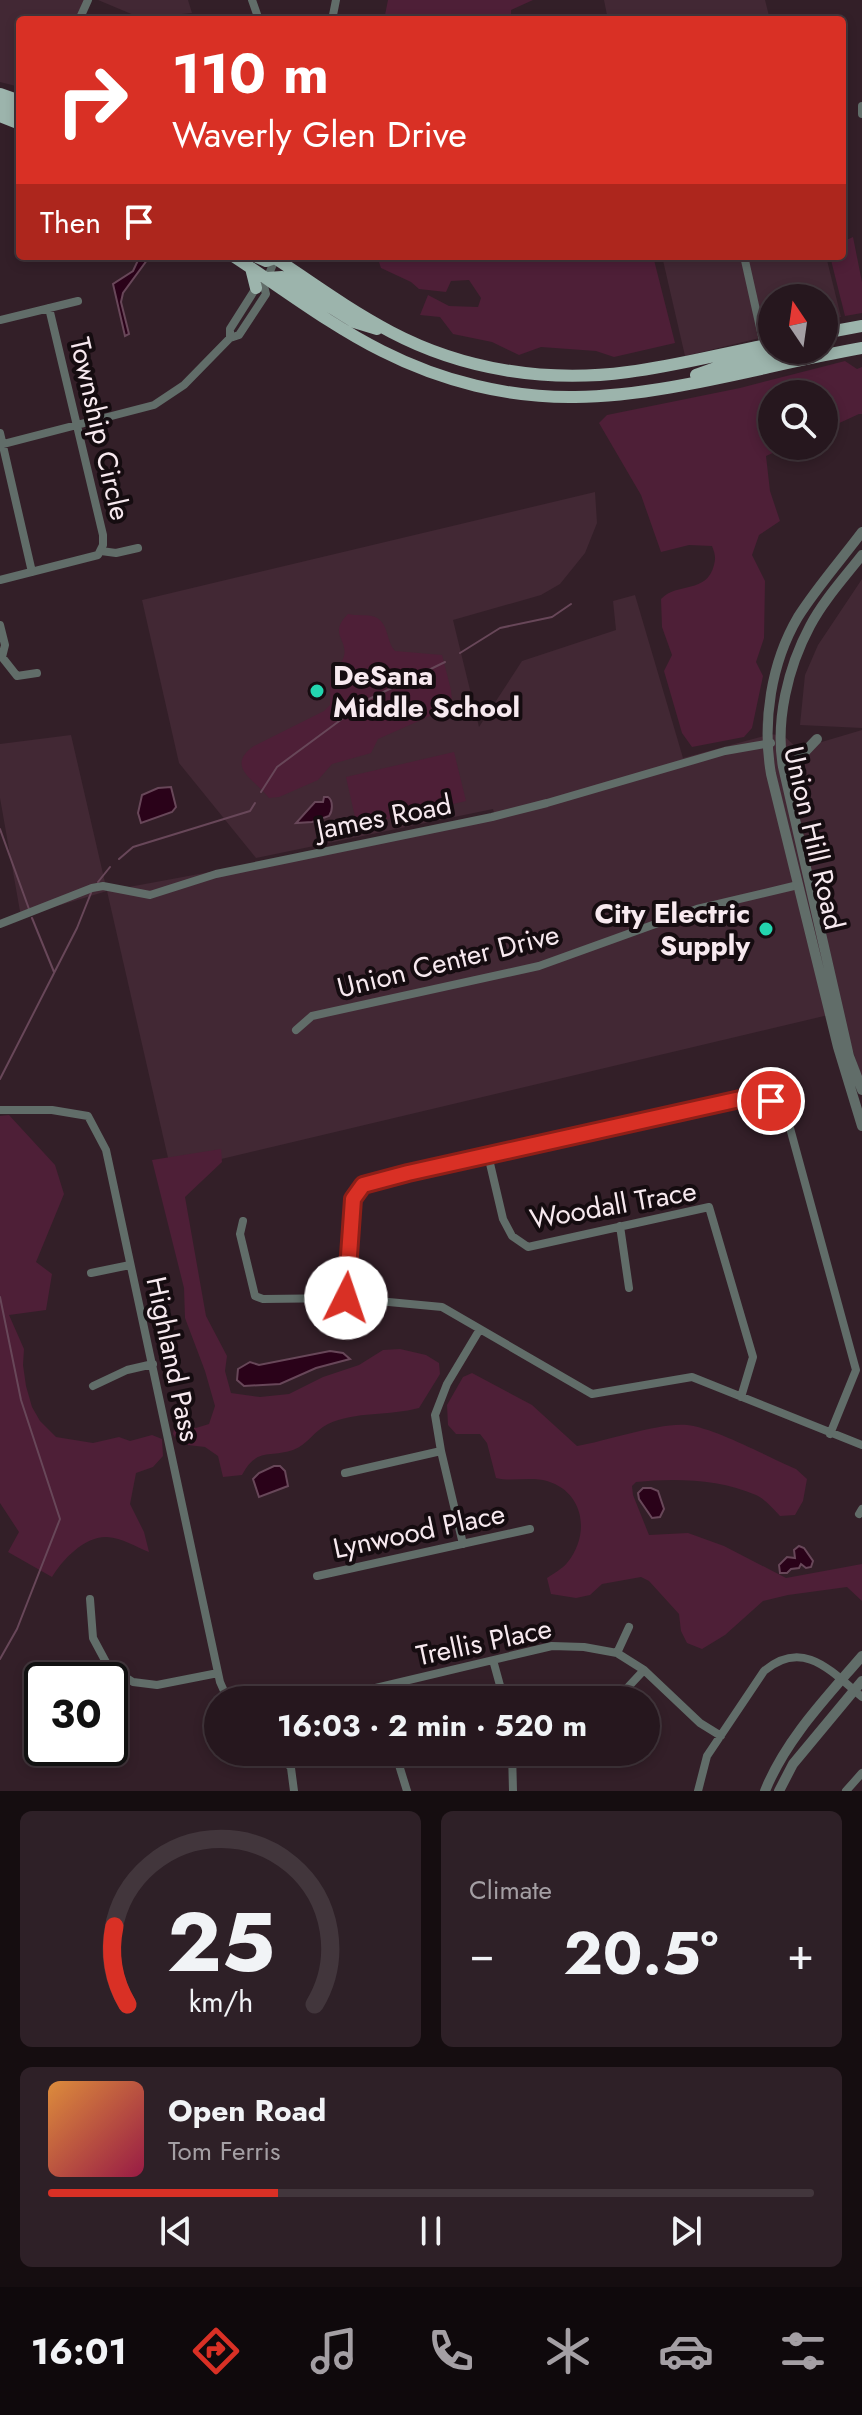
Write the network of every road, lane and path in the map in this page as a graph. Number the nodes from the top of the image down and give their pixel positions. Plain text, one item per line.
1 (0, 105) edge
2 (862, 106) edge
3 (862, 114) edge
4 (13, 118) edge
5 (273, 260) edge
6 (279, 260) edge
7 (745, 260) edge
8 (253, 262) edge
9 (262, 284) junction
10 (78, 301) dead end
11 (49, 308) junction
12 (758, 313) edge
13 (0, 320) edge
14 (858, 327) edge
15 (838, 331) edge
16 (392, 332) junction
17 (838, 336) edge
18 (862, 348) edge
19 (838, 349) edge
20 (758, 354) edge
21 (758, 356) edge
22 (548, 397) junction
23 (566, 409) dead end
24 (78, 426) junction
25 (0, 433) edge
26 (1, 444) edge
27 (862, 532) edge
28 (138, 548) dead end
29 (101, 551) junction
30 (862, 555) edge
31 (32, 572) junction
32 (0, 580) edge
33 (0, 625) edge
34 (37, 673) dead end
35 (817, 739) dead end
36 (780, 742) junction
37 (766, 744) junction
38 (789, 791) junction
39 (798, 885) junction
40 (0, 924) edge
41 (296, 1030) dead end
42 (862, 1090) edge
43 (0, 1110) edge
44 (862, 1126) edge
45 (488, 1155) junction
46 (243, 1221) dead end
47 (620, 1226) junction
48 (130, 1265) junction
49 (91, 1273) dead end
50 (629, 1288) dead end
51 (346, 1298) junction
52 (480, 1329) junction
53 (153, 1364) junction
54 (93, 1386) dead end
55 (741, 1397) junction
56 (830, 1434) junction
57 (862, 1445) edge
58 (441, 1451) junction
59 (345, 1473) dead end
60 (530, 1529) dead end
61 (463, 1544) junction
62 (317, 1576) dead end
63 (90, 1599) dead end
64 (629, 1627) dead end
65 (617, 1653) junction
66 (862, 1656) edge
67 (493, 1660) junction
68 (106, 1662) edge
69 (644, 1670) junction
70 (218, 1673) junction
71 (128, 1679) edge
72 (842, 1680) junction
73 (862, 1681) edge
74 (223, 1686) edge
75 (384, 1686) edge
76 (500, 1686) edge
77 (629, 1686) edge
78 (858, 1694) edge
79 (721, 1736) junction
80 (290, 1766) edge
81 (399, 1766) edge
82 (512, 1766) edge
83 (862, 1773) edge
84 (294, 1791) edge
85 (407, 1791) edge
86 (513, 1791) edge
87 (698, 1791) edge
88 (765, 1791) edge
89 (779, 1791) edge
90 (846, 1791) edge

1 - 4 main road
2 - 3 street
5 - 9 street
6 - 16 main road
7 - 12 street
8 - 9 main road
9 - 16 main road
9 - 22 main road
9 - 24 street
10 - 11 street, Township Circle
11 - 13 street, Township Circle
11 - 24 street, Township Circle
14 - 15 main road
14 - 17 main road
16 - 20 main road
18 - 19 main road
21 - 22 main road
22 - 23 main road
24 - 26 street
24 - 29 street, Township Circle
25 - 26 street
26 - 31 street
27 - 37 street, Union Hill Road
28 - 29 street
29 - 31 street, Township Circle
30 - 36 street, Union Hill Road
31 - 32 street, Township Circle
33 - 34 street
35 - 38 street
36 - 37 street, James Road
36 - 38 street, Union Hill Road
37 - 39 street, Union Hill Road
37 - 40 street, James Road
38 - 42 street, Union Hill Road
39 - 41 street, Union Center Drive
39 - 44 street, Union Hill Road
43 - 48 street, Highland Pass
45 - 47 street, Woodall Trace
45 - 51 street
45 - 56 street
46 - 51 street
47 - 50 street
47 - 55 street, Woodall Trace
48 - 49 street
48 - 53 street, Highland Pass
51 - 52 street
52 - 55 street
52 - 58 street
53 - 54 street
53 - 70 street, Highland Pass
55 - 56 street
56 - 57 street
58 - 59 street
58 - 61 street
60 - 61 street, Lynwood Place
61 - 62 street, Lynwood Place
63 - 68 street
64 - 65 street
65 - 67 street, Trellis Place
65 - 69 street, Trellis Place
66 - 72 street
67 - 75 street, Trellis Place
67 - 76 street
69 - 77 street
69 - 79 street, Trellis Place
70 - 71 street
70 - 74 street, Highland Pass
72 - 78 street
72 - 79 street
72 - 88 street
73 - 78 street
78 - 89 street
79 - 87 street
80 - 84 street
81 - 85 street
82 - 86 street
83 - 90 street

